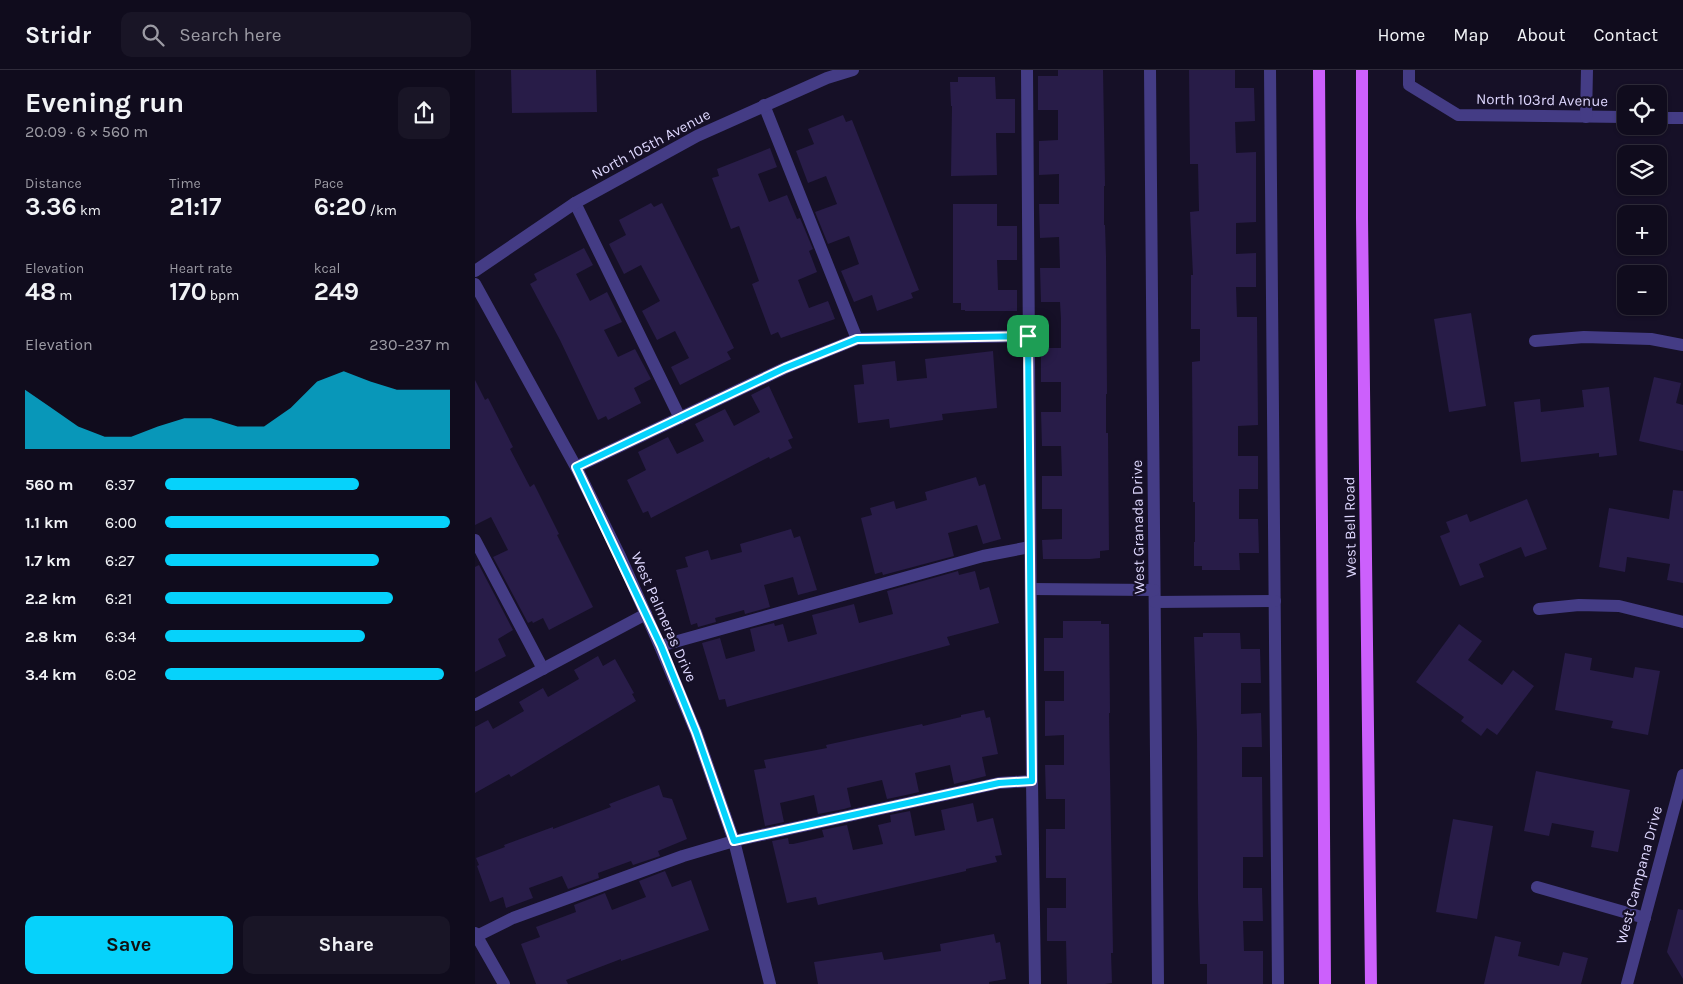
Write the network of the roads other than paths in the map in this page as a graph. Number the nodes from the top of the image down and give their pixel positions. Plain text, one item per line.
1 (853, 70) edge
2 (1027, 70) edge
3 (1150, 70) edge
4 (1270, 70) edge
5 (1319, 70) edge
6 (1362, 70) edge
7 (1409, 70) edge
8 (1587, 70) edge
9 (764, 105) junction
10 (1586, 117) junction
11 (1617, 117) edge
12 (1667, 118) edge
13 (1683, 118) edge
14 (575, 203) junction
15 (475, 270) edge
16 (475, 284) edge
17 (1028, 336) junction
18 (857, 339) junction
19 (1535, 341) dead end
20 (1683, 345) edge
21 (679, 418) junction
22 (576, 467) junction
23 (475, 540) edge
24 (1030, 547) junction
25 (1031, 589) junction
26 (1155, 596) junction
27 (1275, 601) junction
28 (1539, 609) dead end
29 (646, 614) junction
30 (1683, 622) edge
31 (661, 646) junction
32 (543, 668) junction
33 (475, 705) edge
34 (1683, 775) edge
35 (1032, 781) junction
36 (734, 841) junction
37 (1537, 887) dead end
38 (1645, 918) junction
39 (476, 934) edge
40 (504, 984) edge
41 (770, 984) edge
42 (1035, 984) edge
43 (1158, 984) edge
44 (1278, 984) edge
45 (1325, 984) edge
46 (1371, 984) edge
47 (1627, 984) edge

1 - 9 street, North 105th Avenue
2 - 17 street
3 - 26 street, West Granada Drive
4 - 27 street
5 - 45 main road, West Bell Road
6 - 46 main road, West Bell Road
7 - 10 street, North 103rd Avenue
8 - 10 street
9 - 14 street, North 105th Avenue
9 - 18 street
10 - 11 street, North 103rd Avenue
12 - 13 street
14 - 15 street, North 105th Avenue
14 - 21 street
16 - 22 street, West Palmeras Drive
17 - 18 street
17 - 24 street
18 - 21 street
19 - 20 street
21 - 22 street
22 - 29 street, West Palmeras Drive
23 - 32 street
24 - 25 street
24 - 31 street
25 - 26 street
25 - 35 street
26 - 27 street
26 - 43 street, West Granada Drive
27 - 44 street
28 - 30 street
29 - 31 street, West Palmeras Drive
29 - 32 street
31 - 36 street, West Palmeras Drive
32 - 33 street
34 - 38 street, West Campana Drive
35 - 36 street
35 - 42 street
36 - 39 street
36 - 41 street, West Palmeras Drive
37 - 38 street
38 - 47 street, West Campana Drive
39 - 40 street

